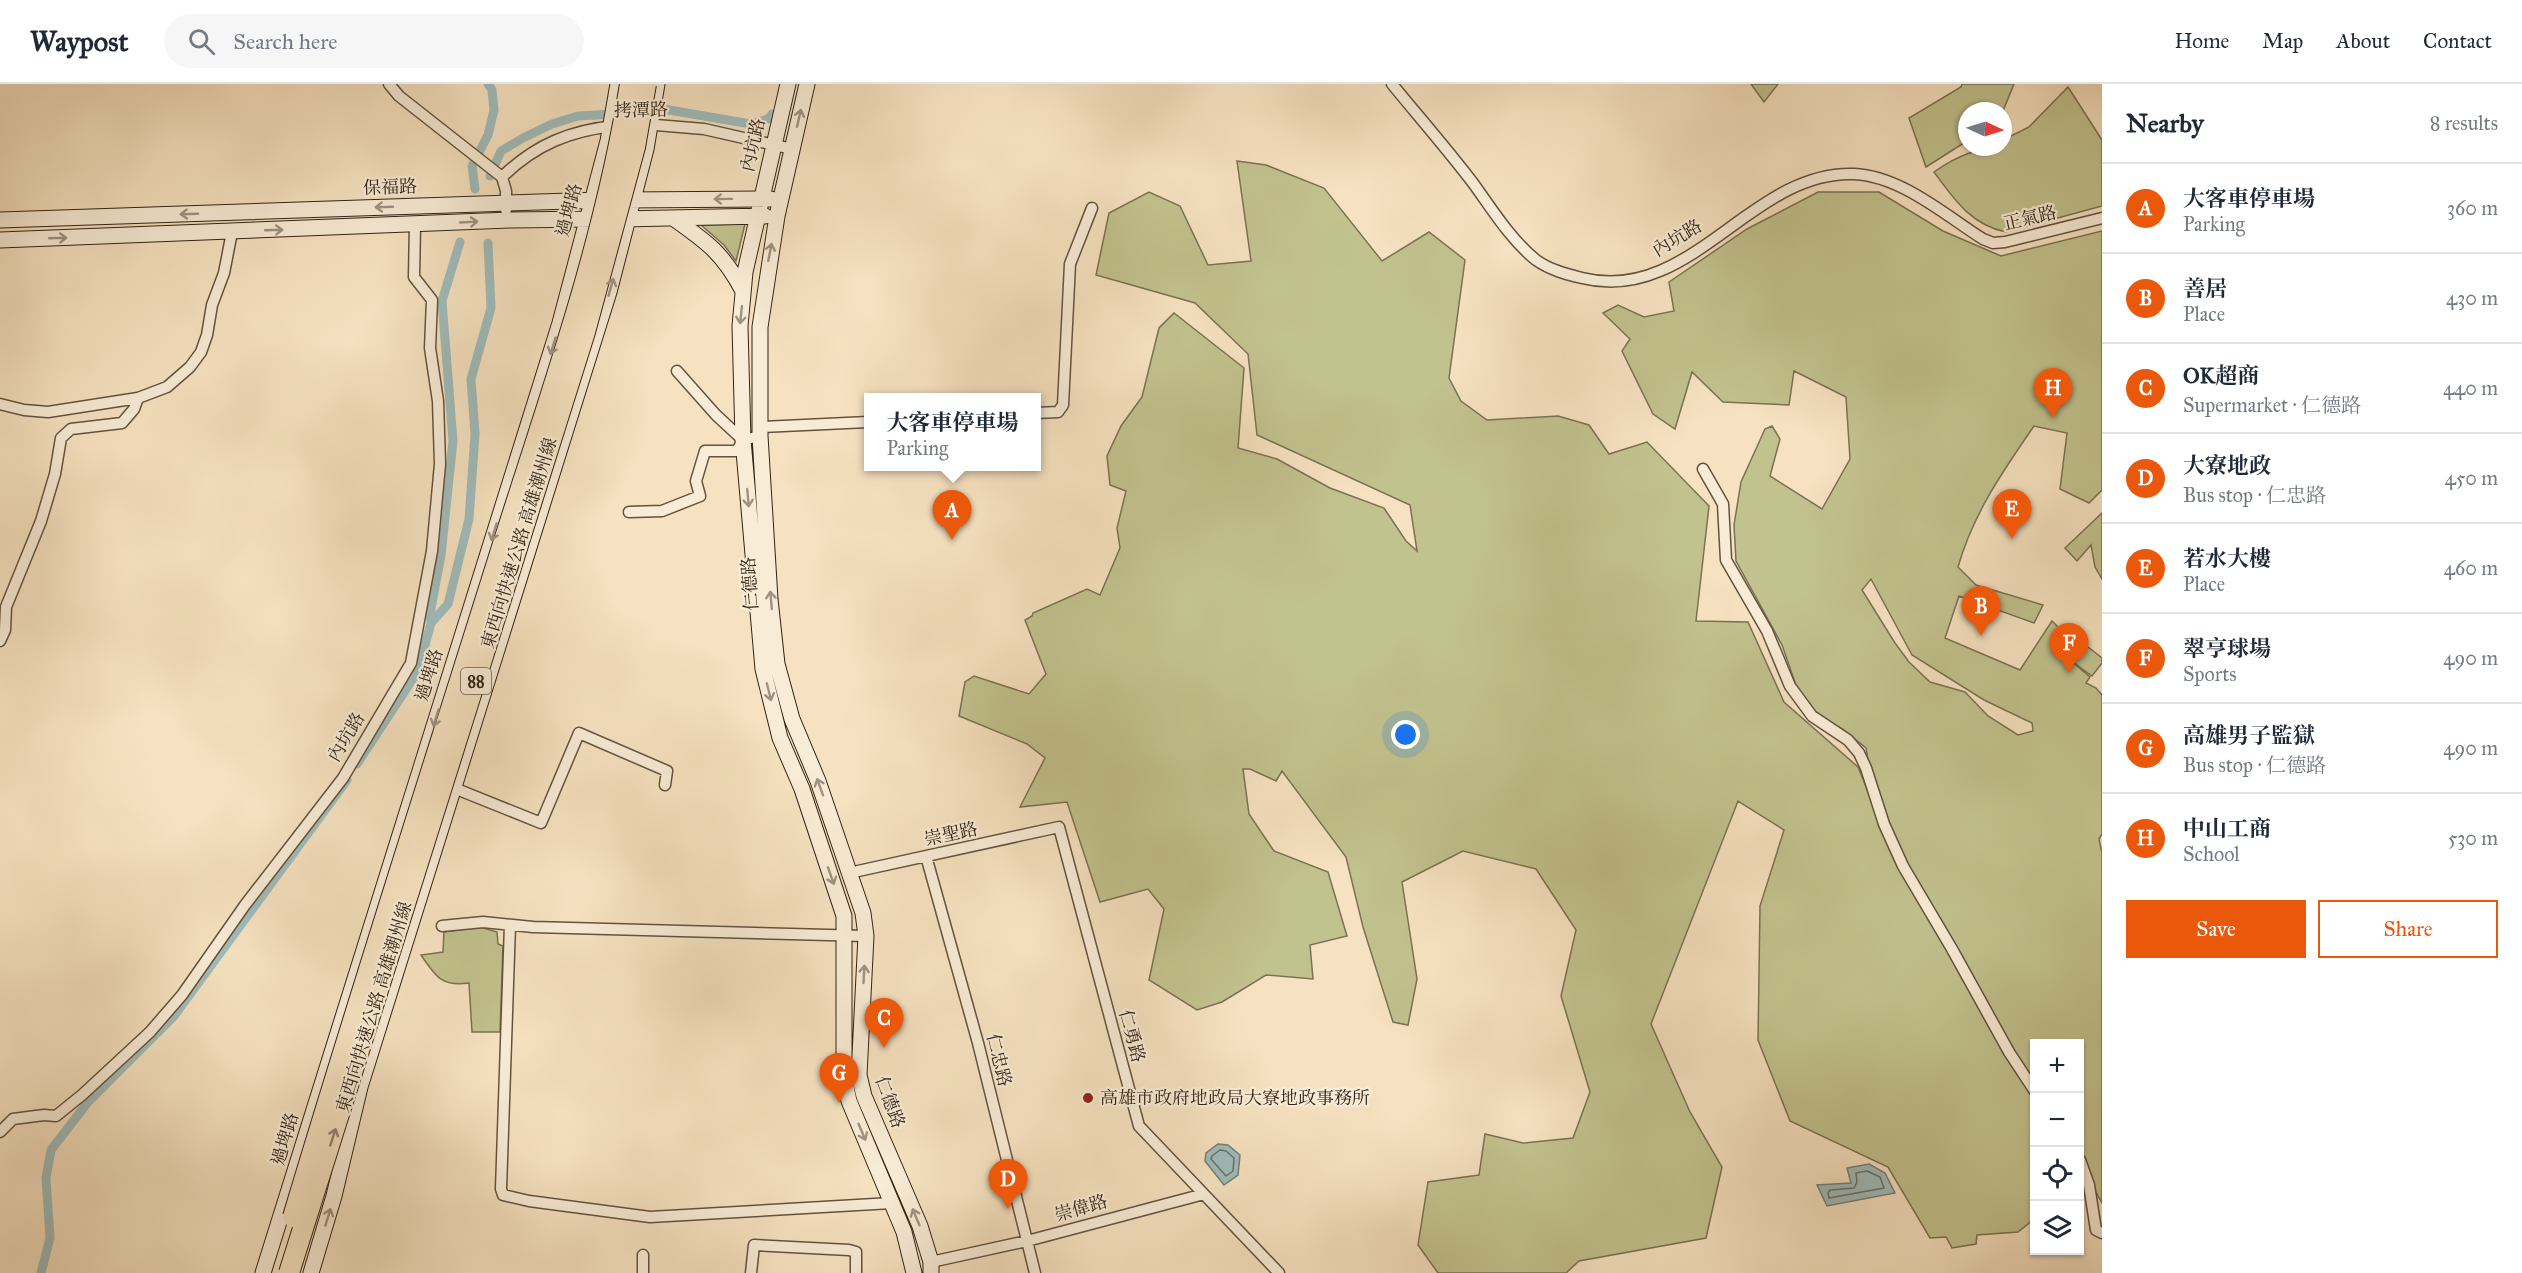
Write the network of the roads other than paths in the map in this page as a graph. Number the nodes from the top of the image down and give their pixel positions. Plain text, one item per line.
1 (389, 84) edge
2 (788, 84) edge
3 (818, 84) edge
4 (1392, 84) edge
5 (653, 86) edge
6 (621, 87) edge
7 (806, 89) edge
8 (651, 121) junction
9 (610, 124) junction
10 (773, 144) junction
11 (792, 149) junction
12 (500, 175) junction
13 (1908, 191) joint
14 (761, 199) junction
15 (782, 199) junction
16 (592, 200) junction
17 (634, 200) junction
18 (506, 203) junction
19 (1092, 208) dead end
20 (757, 216) junction
21 (777, 216) junction
22 (629, 218) junction
23 (673, 218) junction
24 (2102, 218) edge
25 (0, 220) edge
26 (506, 220) junction
27 (587, 220) junction
28 (415, 225) junction
29 (232, 232) junction
30 (0, 240) edge
31 (743, 291) junction
32 (678, 371) dead end
33 (138, 398) junction
34 (0, 404) edge
35 (1041, 413) edge
36 (864, 422) edge
37 (760, 431) junction
38 (743, 440) junction
39 (1703, 469) dead end
40 (629, 512) dead end
41 (0, 642) edge
42 (665, 785) dead end
43 (454, 788) junction
44 (1059, 827) joint
45 (926, 856) junction
46 (849, 873) junction
47 (510, 925) junction
48 (442, 926) dead end
49 (846, 935) junction
50 (866, 936) junction
51 (2030, 1084) edge
52 (0, 1132) edge
53 (2084, 1172) edge
54 (1204, 1194) junction
55 (892, 1203) junction
56 (2102, 1233) edge
57 (1027, 1240) junction
58 (643, 1255) dead end
59 (931, 1268) edge
60 (263, 1273) edge
61 (277, 1273) edge
62 (289, 1273) edge
63 (311, 1273) edge
64 (643, 1273) edge
65 (751, 1273) edge
66 (856, 1273) edge
67 (914, 1273) edge
68 (1035, 1273) edge
69 (1279, 1273) edge

1 - 12 street
2 - 10 street, 內坑路
3 - 7 street
4 - 13 street, 內坑路
5 - 8 street
62 -> 5 highway, 東西向快速公路 高雄潮州線 / 88, bridge
6 - 9 street, 過埤路
6 - 61 highway, 東西向快速公路 高雄潮州線 / 88, bridge
11 -> 7 street
8 - 9 street, 拷潭路
8 - 10 street, 拷潭路
8 - 17 street
9 - 12 street, 拷潭路
9 - 16 street, 過埤路
10 - 11 street, 拷潭路
10 - 14 street, 內坑路
11 - 15 street
12 - 18 street
13 - 24 street, 正氣路
14 - 15 street, 保福路
14 -> 17 street, 保福路
14 - 20 street, 內坑路
15 - 21 street
16 - 17 street, 保福路
16 - 18 street, 保福路
16 - 27 street, 過埤路
17 - 22 street
18 -> 25 street, 保福路
18 - 26 street
19 - 35 street
20 - 21 street
20 - 23 street
20 - 31 street, 仁德路
37 -> 21 street, 仁德路
22 - 23 street
22 - 27 street
43 -> 22 street
23 - 31 street
26 - 27 street
28 -> 26 street
27 -> 60 street, 過埤路
29 -> 28 street
28 - 52 street, 內坑路
30 -> 29 street
29 - 33 street
31 -> 38 street, 仁德路
32 - 38 street
33 - 34 street
33 - 41 street
36 - 37 street
37 - 38 street
46 -> 37 street, 仁德路
38 - 40 street
38 -> 49 street, 仁德路
39 - 51 street
42 - 43 street
63 -> 43 street
44 - 45 street, 崇聖路
44 - 54 street, 仁勇路
45 - 46 street, 崇聖路
45 - 57 street, 仁忠路
46 - 50 street, 仁德路
47 - 48 street
47 - 49 street
47 - 55 street
49 - 50 street
49 -> 55 street, 仁德路
59 -> 50 street, 仁德路
53 - 56 street
54 - 57 street, 崇偉路
54 - 69 street, 仁勇路
55 - 67 street, 仁德路
57 - 59 street, 崇偉路
57 - 68 street, 仁忠路
58 - 64 street
65 - 66 street

